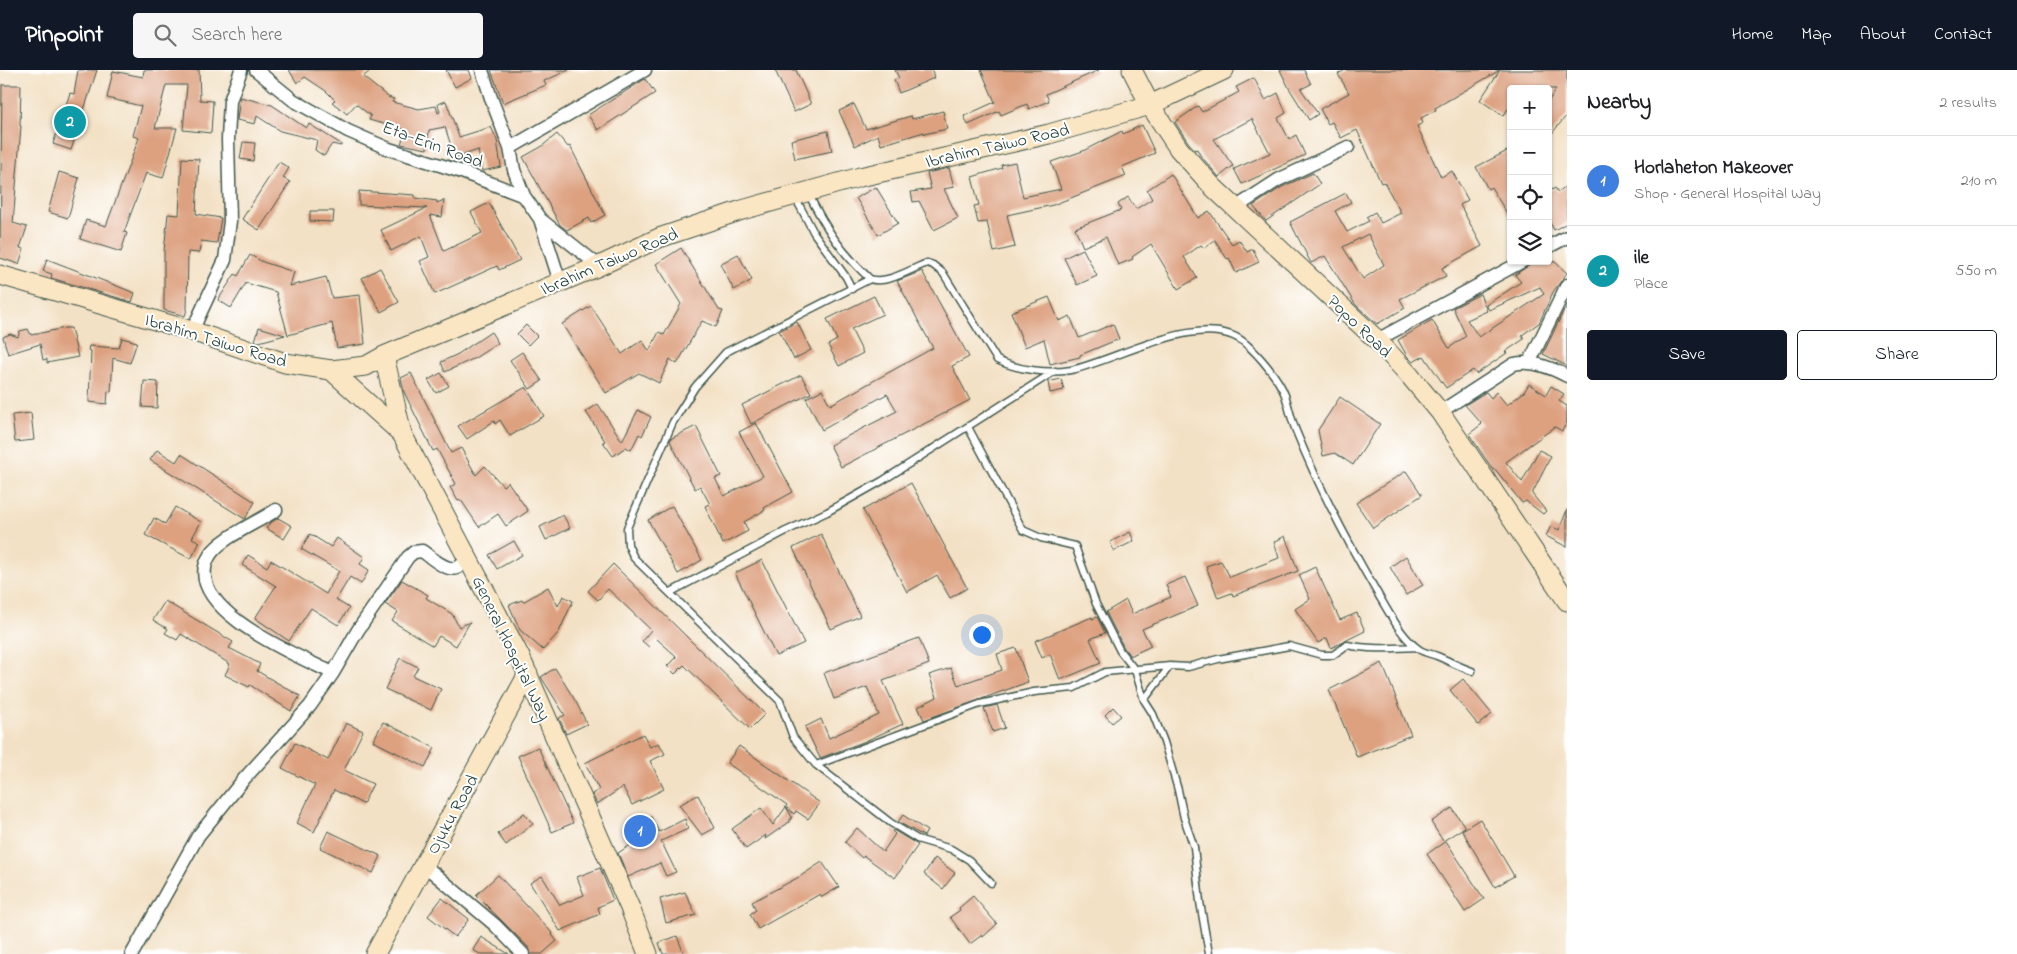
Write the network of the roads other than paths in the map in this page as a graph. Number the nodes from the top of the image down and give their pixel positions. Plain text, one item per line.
1 (241, 70) edge
2 (256, 70) edge
3 (482, 70) edge
4 (645, 70) edge
5 (1132, 70) edge
6 (1224, 70) edge
7 (1150, 105) junction
8 (1348, 147) dead end
9 (510, 148) junction
10 (801, 194) junction
11 (524, 196) junction
12 (1235, 208) junction
13 (540, 219) junction
14 (1567, 237) edge
15 (1552, 245) edge
16 (1516, 265) edge
17 (599, 266) junction
18 (0, 274) edge
19 (870, 279) junction
20 (560, 282) junction
21 (1567, 285) edge
22 (852, 289) junction
23 (192, 331) junction
24 (1377, 340) junction
25 (384, 356) junction
26 (1529, 363) junction
27 (331, 370) junction
28 (1056, 371) junction
29 (1567, 376) edge
30 (1440, 412) junction
31 (968, 427) junction
32 (402, 434) junction
33 (276, 510) dead end
34 (468, 557) junction
35 (671, 592) junction
36 (1567, 601) edge
37 (1416, 647) junction
38 (1170, 666) junction
39 (1135, 670) junction
40 (1472, 671) dead end
41 (333, 673) junction
42 (528, 674) junction
43 (1144, 700) junction
44 (816, 765) junction
45 (424, 865) junction
46 (991, 883) dead end
47 (132, 954) edge
48 (375, 954) edge
49 (523, 954) edge
50 (648, 954) edge
51 (1209, 954) edge

1 - 23 street
2 - 11 street, Eta-Erin Road
3 - 9 street
4 - 9 street
5 - 7 main road, Popo Road
6 - 7 main road, Ibrahim Taiwo Road
7 - 10 main road, Ibrahim Taiwo Road
7 - 12 main road, Popo Road
8 - 12 street
9 - 11 street
10 - 17 main road, Ibrahim Taiwo Road
10 - 19 lane
10 - 22 lane
11 - 13 street
12 - 24 main road, Popo Road
13 - 17 street
13 - 20 street
14 - 15 street
16 - 24 street
17 - 20 main road, Ibrahim Taiwo Road
18 - 23 main road, Ibrahim Taiwo Road
19 - 22 lane
19 - 28 lane
20 - 25 main road, Ibrahim Taiwo Road
21 - 26 street
22 - 35 lane
23 - 27 main road, Ibrahim Taiwo Road
24 - 30 main road, Popo Road
25 - 27 main road, Ibrahim Taiwo Road
25 - 32 main road
26 - 29 street
26 - 30 street
27 - 32 main road, General Hospital Way
28 - 31 lane
28 - 37 lane
30 - 36 main road, Popo Road
31 - 35 lane
31 - 39 lane
32 - 34 main road, General Hospital Way
33 - 41 street
34 - 41 street
34 - 42 main road, General Hospital Way
35 - 44 lane
37 - 38 lane
37 - 40 lane
38 - 39 lane
38 - 43 lane
39 - 43 lane
39 - 44 lane
41 - 47 street
42 - 45 main road, Ojuku Road
42 - 50 main road, General Hospital Way
43 - 51 lane
44 - 46 lane
45 - 48 main road, Ojuku Road
45 - 49 street

